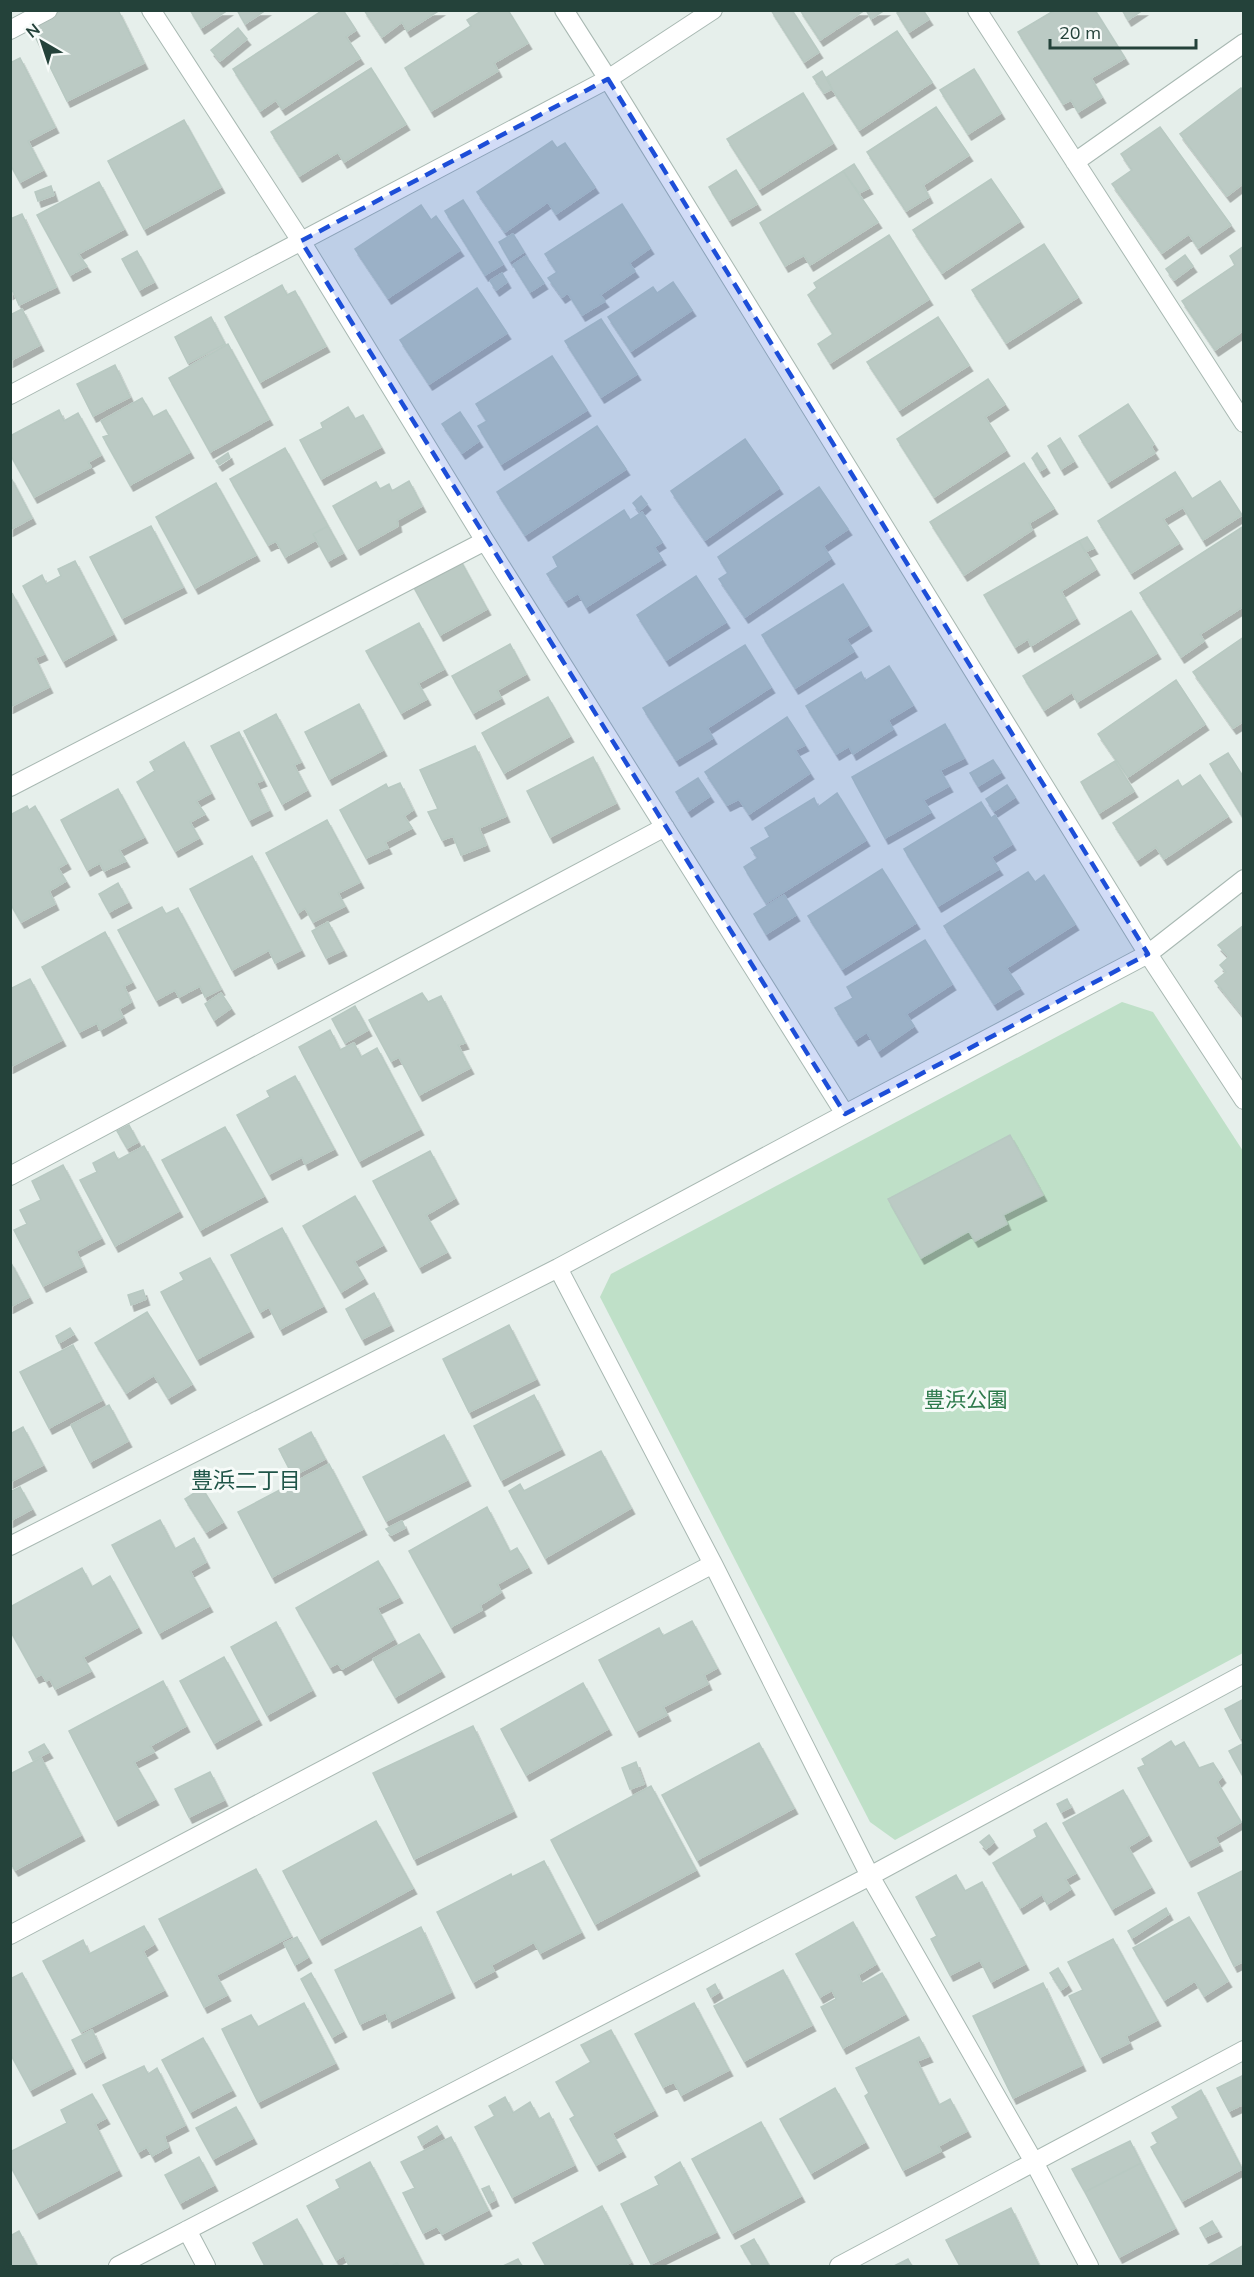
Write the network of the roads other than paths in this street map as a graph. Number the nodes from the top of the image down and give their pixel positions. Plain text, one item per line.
1 (48, 10) edge
2 (151, 10) edge
3 (564, 10) edge
4 (713, 10) edge
5 (977, 10) edge
6 (10, 30) edge
7 (1244, 43) edge
8 (608, 79) junction
9 (1075, 162) junction
10 (301, 242) junction
11 (10, 395) edge
12 (1244, 423) edge
13 (485, 541) junction
14 (10, 787) edge
15 (665, 827) junction
16 (1244, 879) edge
17 (1148, 954) junction
18 (1244, 1100) edge
19 (845, 1114) junction
20 (10, 1176) edge
21 (558, 1268) junction
22 (10, 1546) edge
23 (713, 1564) junction
24 (1244, 1674) edge
25 (870, 1876) junction
26 (10, 1935) edge
27 (1244, 2050) edge
28 (1035, 2162) junction
29 (187, 2230) junction
30 (118, 2266) edge
31 (206, 2266) edge
32 (839, 2266) edge
33 (1089, 2266) edge

1 - 6 street
2 - 10 street
3 - 8 street
4 - 8 street
5 - 9 street
7 - 9 street
8 - 10 street
8 - 17 street
9 - 12 street
10 - 11 street
10 - 13 street
13 - 14 street
13 - 15 street
15 - 19 street
15 - 20 street
16 - 17 street
17 - 18 street
17 - 19 street
19 - 21 street
21 - 22 street
21 - 23 street
23 - 25 street
23 - 26 street
24 - 25 street
25 - 28 street
25 - 29 street
27 - 28 street
28 - 32 street
28 - 33 street
29 - 30 street
29 - 31 street

